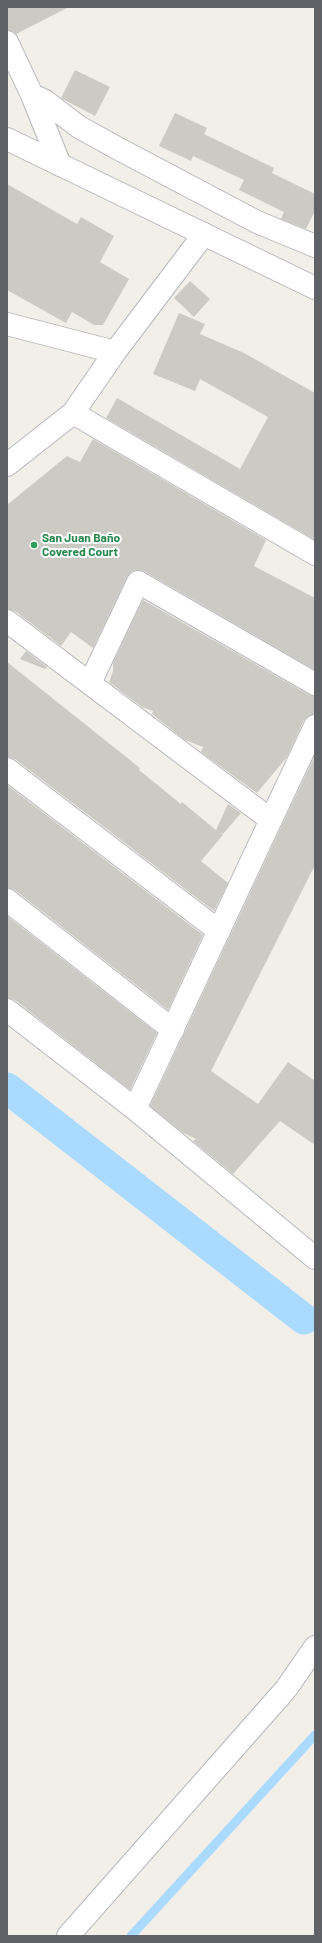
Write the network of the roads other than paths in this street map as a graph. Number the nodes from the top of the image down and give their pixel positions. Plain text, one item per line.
1 (7, 42) edge
2 (32, 95) junction
3 (7, 139) edge
4 (60, 165) junction
5 (204, 234) junction
6 (315, 246) edge
7 (315, 288) edge
8 (7, 324) edge
9 (115, 352) junction
10 (73, 413) junction
11 (7, 465) edge
12 (315, 554) edge
13 (7, 621) edge
14 (90, 683) junction
15 (315, 684) edge
16 (315, 726) edge
17 (7, 769) edge
18 (271, 820) junction
19 (7, 900) edge
20 (219, 931) junction
21 (7, 1010) edge
22 (173, 1030) junction
23 (135, 1109) junction
24 (315, 1258) edge
25 (315, 1647) edge
26 (68, 1936) edge

1 - 2 street
2 - 4 street
2 - 6 street
3 - 4 street
4 - 5 street
5 - 7 street
5 - 9 street
8 - 9 street
9 - 10 street
10 - 11 street
10 - 12 street
13 - 14 street
14 - 15 street
14 - 18 street
16 - 18 street
17 - 20 street
18 - 20 street
19 - 22 street
20 - 22 street
21 - 23 street
22 - 23 street
23 - 24 street
25 - 26 street

